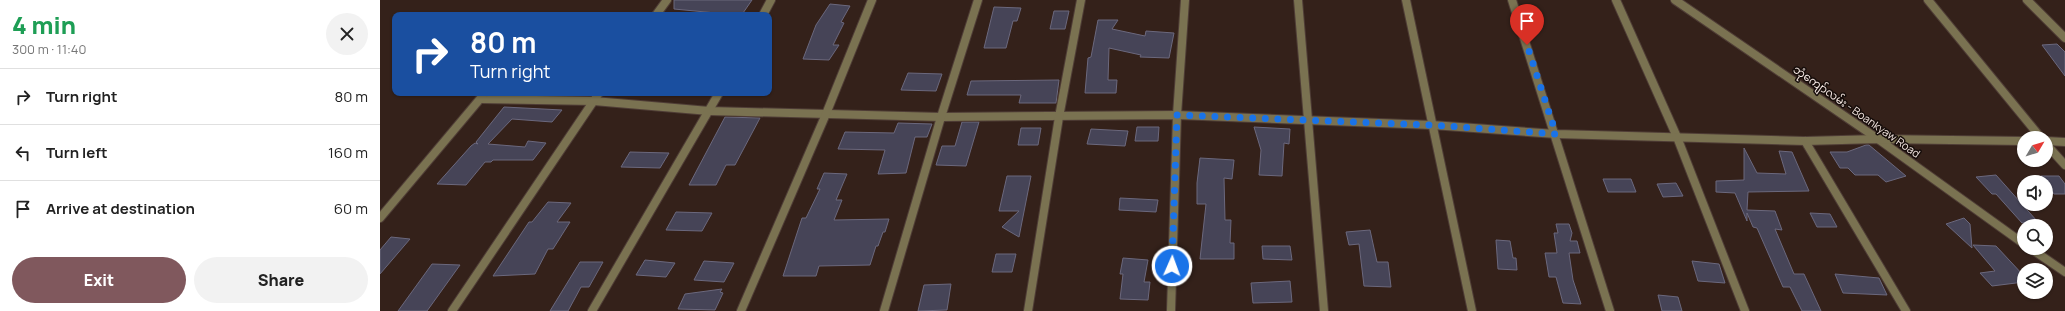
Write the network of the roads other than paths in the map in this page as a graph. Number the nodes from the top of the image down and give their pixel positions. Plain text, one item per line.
1 (667, 0) edge
2 (771, 0) edge
3 (872, 0) edge
4 (978, 0) edge
5 (1081, 0) edge
6 (1185, 0) edge
7 (1298, 0) edge
8 (1406, 0) edge
9 (1512, 0) edge
10 (1616, 0) edge
11 (1675, 0) edge
12 (1928, 0) edge
13 (2027, 0) edge
14 (658, 12) edge
15 (765, 12) edge
16 (2065, 38) edge
17 (483, 96) edge
18 (597, 96) edge
19 (717, 96) edge
20 (594, 101) junction
21 (709, 111) junction
22 (826, 114) junction
23 (1177, 115) junction
24 (941, 117) junction
25 (1059, 117) junction
26 (1308, 120) junction
27 (1432, 125) junction
28 (2035, 131) edge
29 (1556, 134) junction
30 (1676, 137) junction
31 (1878, 139) junction
32 (1805, 141) junction
33 (2017, 141) edge
34 (2053, 142) edge
35 (2065, 142) edge
36 (2053, 150) edge
37 (2065, 165) edge
38 (380, 218) edge
39 (2017, 239) edge
40 (2040, 255) edge
41 (2065, 272) edge
42 (452, 311) edge
43 (592, 311) edge
44 (741, 311) edge
45 (884, 311) edge
46 (1028, 311) edge
47 (1171, 311) edge
48 (1324, 311) edge
49 (1472, 311) edge
50 (1610, 311) edge
51 (1745, 311) edge
52 (1906, 311) edge

1 - 14 street
2 - 15 street
3 - 22 street
4 - 24 street
5 - 25 street
6 - 23 street
7 - 26 street
8 - 27 street
9 - 29 street
10 - 30 street
11 - 31 street, ဘုံကျော်လမ်း - Boankyaw Road
12 - 28 street
13 - 16 street
17 - 20 street
17 - 38 street
18 - 20 street
19 - 21 street
20 - 21 street
20 - 42 street
21 - 22 street
21 - 43 street
22 - 24 street
22 - 44 street
23 - 25 street
23 - 26 street
23 - 47 street
24 - 25 street
24 - 45 street
25 - 46 street
26 - 27 street
26 - 48 street
27 - 29 street
27 - 49 street
29 - 30 street
29 - 50 street
30 - 32 street
30 - 51 street
31 - 32 street
31 - 33 street
31 - 39 street, ဘုံကျော်လမ်း - Boankyaw Road
32 - 52 street
34 - 35 street
36 - 37 street
40 - 41 street

